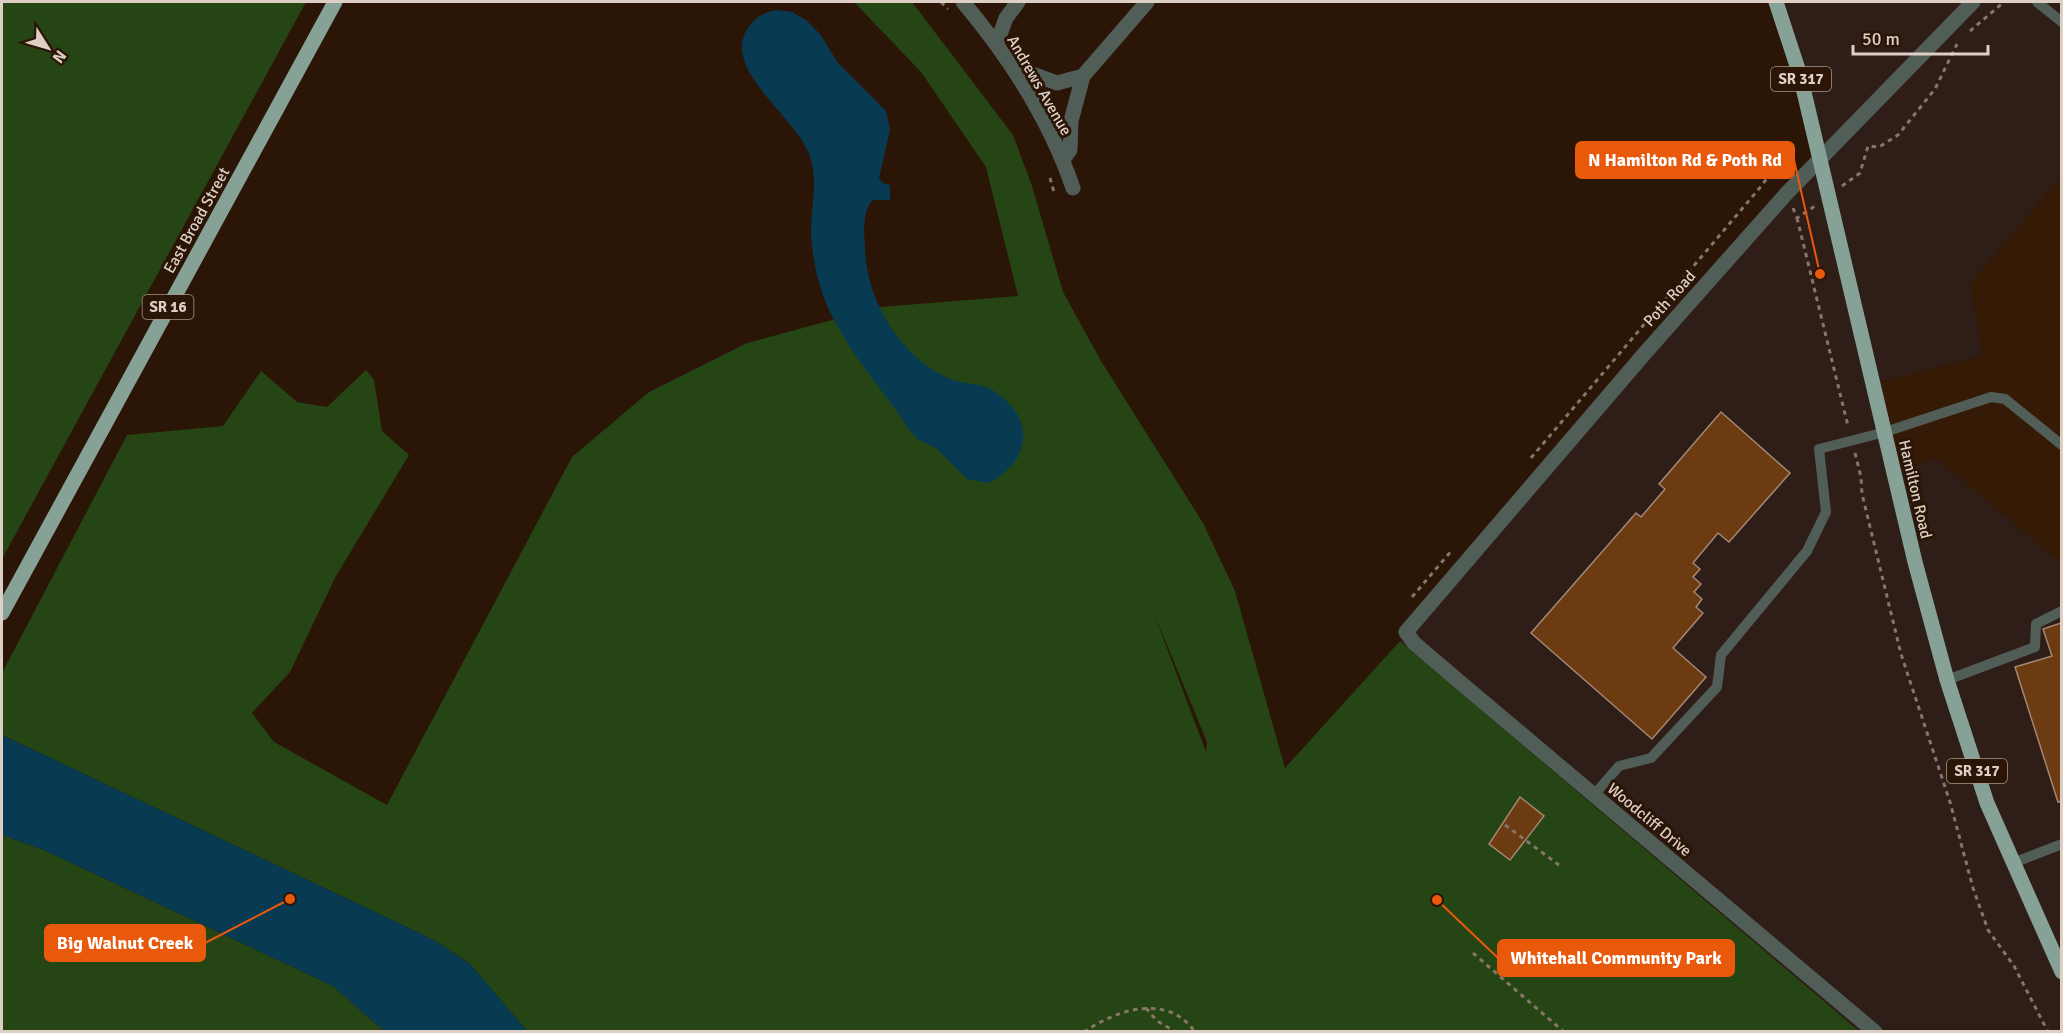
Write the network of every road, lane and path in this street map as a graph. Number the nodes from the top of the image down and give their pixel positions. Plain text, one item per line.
1 (335, 2) edge
2 (963, 2) edge
3 (1018, 2) edge
4 (1147, 2) edge
5 (1776, 2) edge
6 (1973, 2) edge
7 (2037, 2) edge
8 (2061, 22) edge
9 (997, 44) junction
10 (1013, 67) junction
11 (1083, 76) junction
12 (1064, 158) junction
13 (1819, 158) junction
14 (1048, 172) dead end
15 (1073, 188) dead end
16 (1054, 192) dead end
17 (1797, 218) dead end
18 (1885, 432) junction
19 (1851, 440) junction
20 (2061, 445) edge
21 (2061, 611) edge
22 (2, 613) edge
23 (1406, 632) joint
24 (1947, 680) junction
25 (1594, 795) junction
26 (1505, 825) dead end
27 (2061, 844) edge
28 (2013, 863) junction
29 (1559, 865) dead end
30 (1473, 953) dead end
31 (2061, 972) edge
32 (1146, 1008) junction
33 (1084, 1032) edge
34 (1176, 1032) edge
35 (1195, 1032) edge
36 (1564, 1032) edge
37 (1875, 1032) edge
38 (2048, 1032) edge

1 - 22 main road, East Broad Street / SR 16
2 - 9 street, Andrews Avenue
3 - 9 street
4 - 11 street
5 - 13 main road, Hamilton Road / SR 317
6 - 13 street, Poth Road
7 - 8 lane
9 - 10 street, Andrews Avenue
10 - 11 street
10 - 12 street, Andrews Avenue
11 - 12 street, Andrews Avenue
12 - 15 street, Andrews Avenue
13 - 18 main road, Hamilton Road / SR 317
13 - 23 street, Poth Road
14 - 16 path
17 - 19 path
18 - 19 lane
18 - 20 lane
18 - 24 main road, Hamilton Road / SR 317
19 - 25 lane
19 - 38 path
21 - 24 lane
23 - 25 street, Woodcliff Drive
24 - 28 main road, Hamilton Road / SR 317
25 - 37 street, Woodcliff Drive
26 - 29 path
27 - 28 lane
28 - 31 main road, Hamilton Road / SR 317
30 - 36 path
32 - 33 path
32 - 34 path
32 - 35 path

